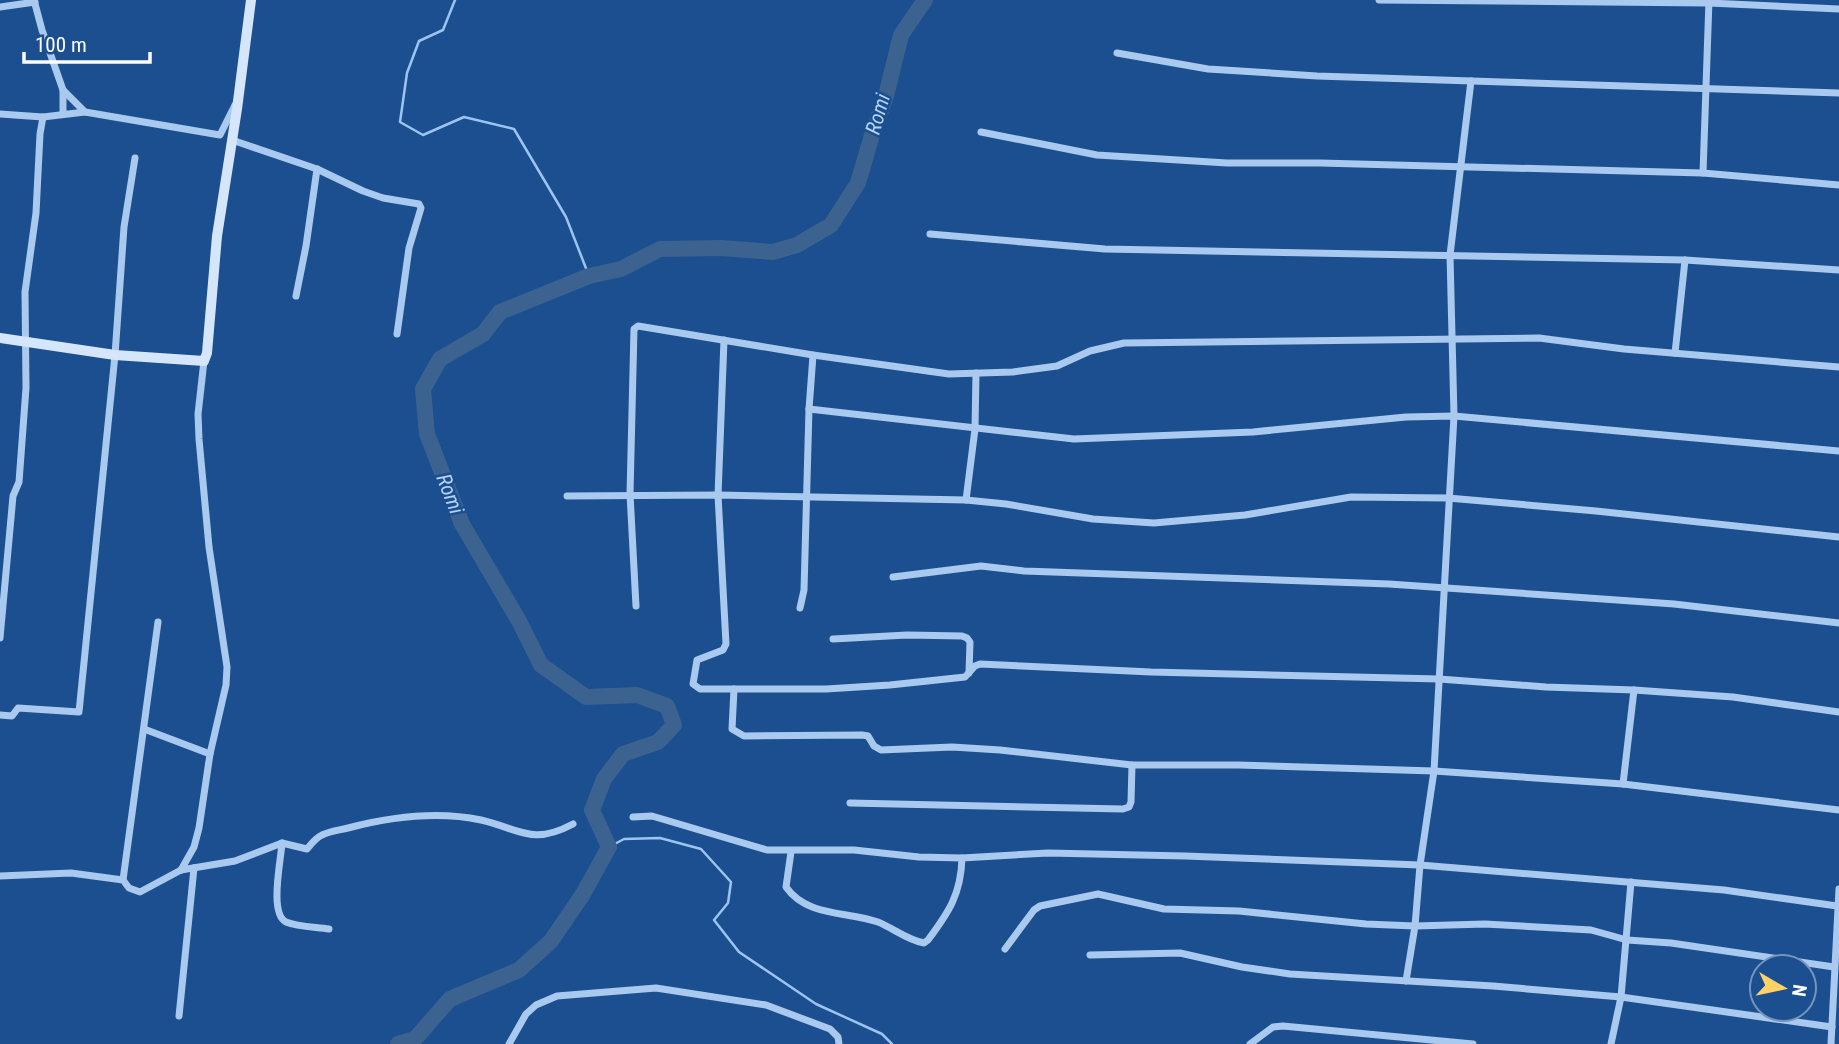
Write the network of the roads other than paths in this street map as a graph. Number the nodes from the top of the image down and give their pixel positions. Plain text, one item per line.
1 (251, 0) edge
2 (1379, 0) edge
3 (34, 1) edge
4 (1709, 1) edge
5 (0, 7) edge
6 (1839, 9) edge
7 (1117, 53) dead end
8 (1471, 81) junction
9 (1707, 89) junction
10 (63, 90) junction
11 (1839, 93) edge
12 (238, 99) junction
13 (85, 112) junction
14 (64, 113) junction
15 (0, 114) edge
16 (43, 117) junction
17 (981, 132) dead end
18 (232, 140) junction
19 (135, 158) dead end
20 (1459, 167) junction
21 (317, 169) junction
22 (1703, 173) junction
23 (1839, 185) edge
24 (930, 234) dead end
25 (1450, 255) junction
26 (1685, 260) junction
27 (1839, 270) edge
28 (296, 296) dead end
29 (397, 334) dead end
30 (0, 338) edge
31 (1452, 338) junction
32 (724, 340) junction
33 (27, 342) junction
34 (1675, 353) junction
35 (115, 355) junction
36 (813, 355) junction
37 (204, 360) junction
38 (1839, 367) edge
39 (976, 373) junction
40 (809, 409) junction
41 (1454, 416) junction
42 (975, 429) junction
43 (1839, 451) edge
44 (629, 495) junction
45 (718, 495) junction
46 (567, 496) dead end
47 (806, 498) junction
48 (1448, 498) junction
49 (966, 500) junction
50 (1839, 537) edge
51 (893, 578) dead end
52 (1443, 588) junction
53 (636, 606) dead end
54 (800, 608) dead end
55 (159, 622) dead end
56 (1839, 623) edge
57 (0, 638) edge
58 (833, 639) dead end
59 (969, 674) junction
60 (1439, 679) junction
61 (734, 689) junction
62 (1634, 690) junction
63 (1839, 712) edge
64 (0, 715) edge
65 (144, 729) junction
66 (211, 754) junction
67 (1132, 765) junction
68 (1434, 771) junction
69 (1623, 784) junction
70 (850, 803) dead end
71 (1839, 810) edge
72 (633, 817) dead end
73 (573, 824) dead end
74 (282, 843) junction
75 (791, 852) junction
76 (962, 858) junction
77 (1420, 865) junction
78 (194, 868) junction
79 (181, 870) junction
80 (0, 876) edge
81 (123, 880) junction
82 (1631, 882) junction
83 (1839, 889) edge
84 (1838, 906) edge
85 (1415, 926) junction
86 (329, 929) dead end
87 (1627, 940) junction
88 (1005, 949) dead end
89 (1090, 955) dead end
90 (1835, 967) junction
91 (1406, 981) junction
92 (1621, 997) junction
93 (179, 1016) dead end
94 (1832, 1027) junction
95 (509, 1044) edge
96 (838, 1044) edge
97 (1250, 1044) edge
98 (1473, 1044) edge
99 (1611, 1044) edge
100 (1831, 1044) edge

1 - 12 street
2 - 4 street
3 - 5 street
3 - 10 street
4 - 6 street
4 - 9 street
7 - 8 street
8 - 9 street
8 - 20 street
9 - 11 street
9 - 22 street
10 - 13 street
10 - 14 street
12 - 13 street
12 - 18 street
13 - 14 street
14 - 16 street
15 - 16 street
16 - 33 street
17 - 20 street
18 - 21 street
18 - 37 street
19 - 35 street
20 - 22 street
20 - 25 street
21 - 28 street
21 - 29 street
22 - 23 street
24 - 25 street
25 - 26 street
25 - 31 street
26 - 27 street
26 - 34 street
30 - 33 street
31 - 34 street
31 - 39 street
31 - 41 street
32 - 36 street
32 - 44 street
32 - 45 street
33 - 35 street
33 - 57 street
34 - 38 street
35 - 37 street
35 - 64 street
36 - 39 street
36 - 40 street
37 - 66 street
39 - 42 street
40 - 42 street
40 - 47 street
41 - 42 street
41 - 43 street
41 - 48 street
42 - 49 street
44 - 45 street
44 - 46 street
44 - 53 street
45 - 47 street
45 - 61 street
47 - 49 street
47 - 54 street
48 - 49 street
48 - 50 street
48 - 52 street
51 - 52 street
52 - 56 street
52 - 60 street
55 - 65 street
58 - 59 street
59 - 60 street
59 - 61 street
60 - 62 street
60 - 68 street
61 - 67 street
62 - 63 street
62 - 69 street
65 - 66 street
65 - 81 street
66 - 79 street
67 - 68 street
67 - 70 street
68 - 69 street
68 - 77 street
69 - 71 street
72 - 75 street
73 - 74 street
74 - 78 street
74 - 86 street
75 - 76 street
75 - 76 street
76 - 77 street
77 - 82 street
77 - 85 street
78 - 79 street
78 - 93 street
79 - 81 street
80 - 81 street
82 - 84 street
82 - 87 street
83 - 84 street
84 - 90 street
85 - 87 street
85 - 88 street
85 - 91 street
87 - 90 street
87 - 92 street
89 - 91 street
90 - 94 street
91 - 92 street
92 - 94 street
92 - 99 street
94 - 100 street
95 - 96 street
97 - 98 street

